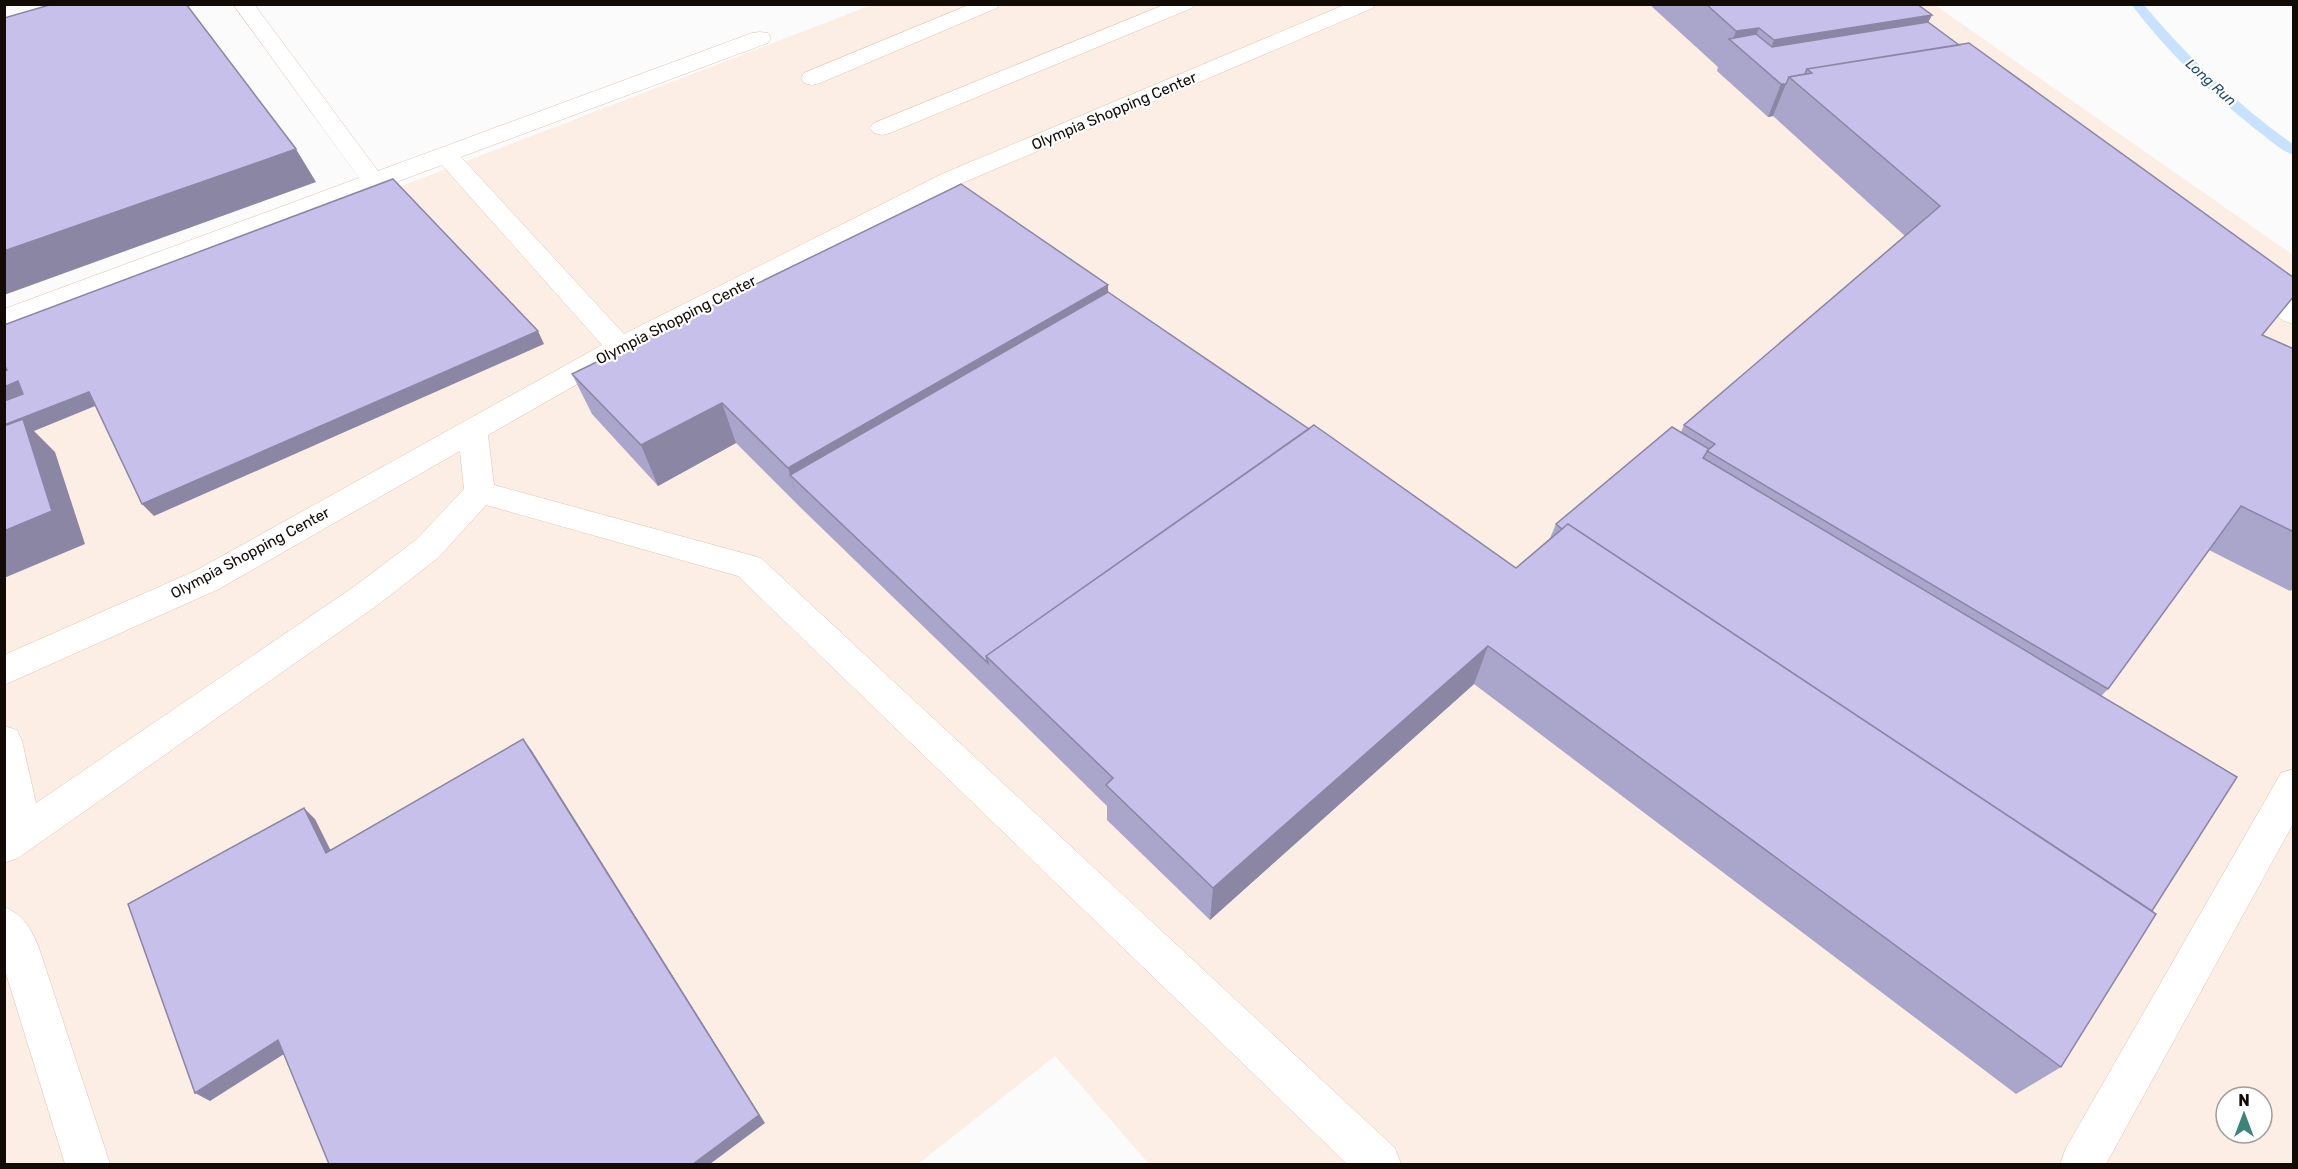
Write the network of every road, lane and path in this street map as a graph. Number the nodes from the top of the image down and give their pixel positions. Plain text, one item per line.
1 (243, 4) edge
2 (990, 4) edge
3 (1185, 4) edge
4 (1357, 6) edge
5 (760, 38) dead end
6 (812, 78) dead end
7 (882, 128) dead end
8 (446, 155) junction
9 (374, 182) junction
10 (2227, 266) edge
11 (2294, 315) edge
12 (4, 319) edge
13 (620, 347) junction
14 (472, 430) junction
15 (480, 492) junction
16 (4, 671) edge
17 (4, 741) edge
18 (2294, 785) edge
19 (14, 839) edge
20 (4, 926) edge
21 (88, 1164) edge
22 (1378, 1164) edge
23 (2082, 1164) edge

1 - 9 street
2 - 6 street
3 - 7 street
4 - 13 street, Olympia Shopping Center
5 - 8 street
8 - 9 street
8 - 13 street
9 - 12 street
10 - 11 street
13 - 14 street, Olympia Shopping Center
14 - 15 street
14 - 16 street, Olympia Shopping Center
15 - 19 street
15 - 22 street
17 - 19 street
18 - 23 street
20 - 21 street

